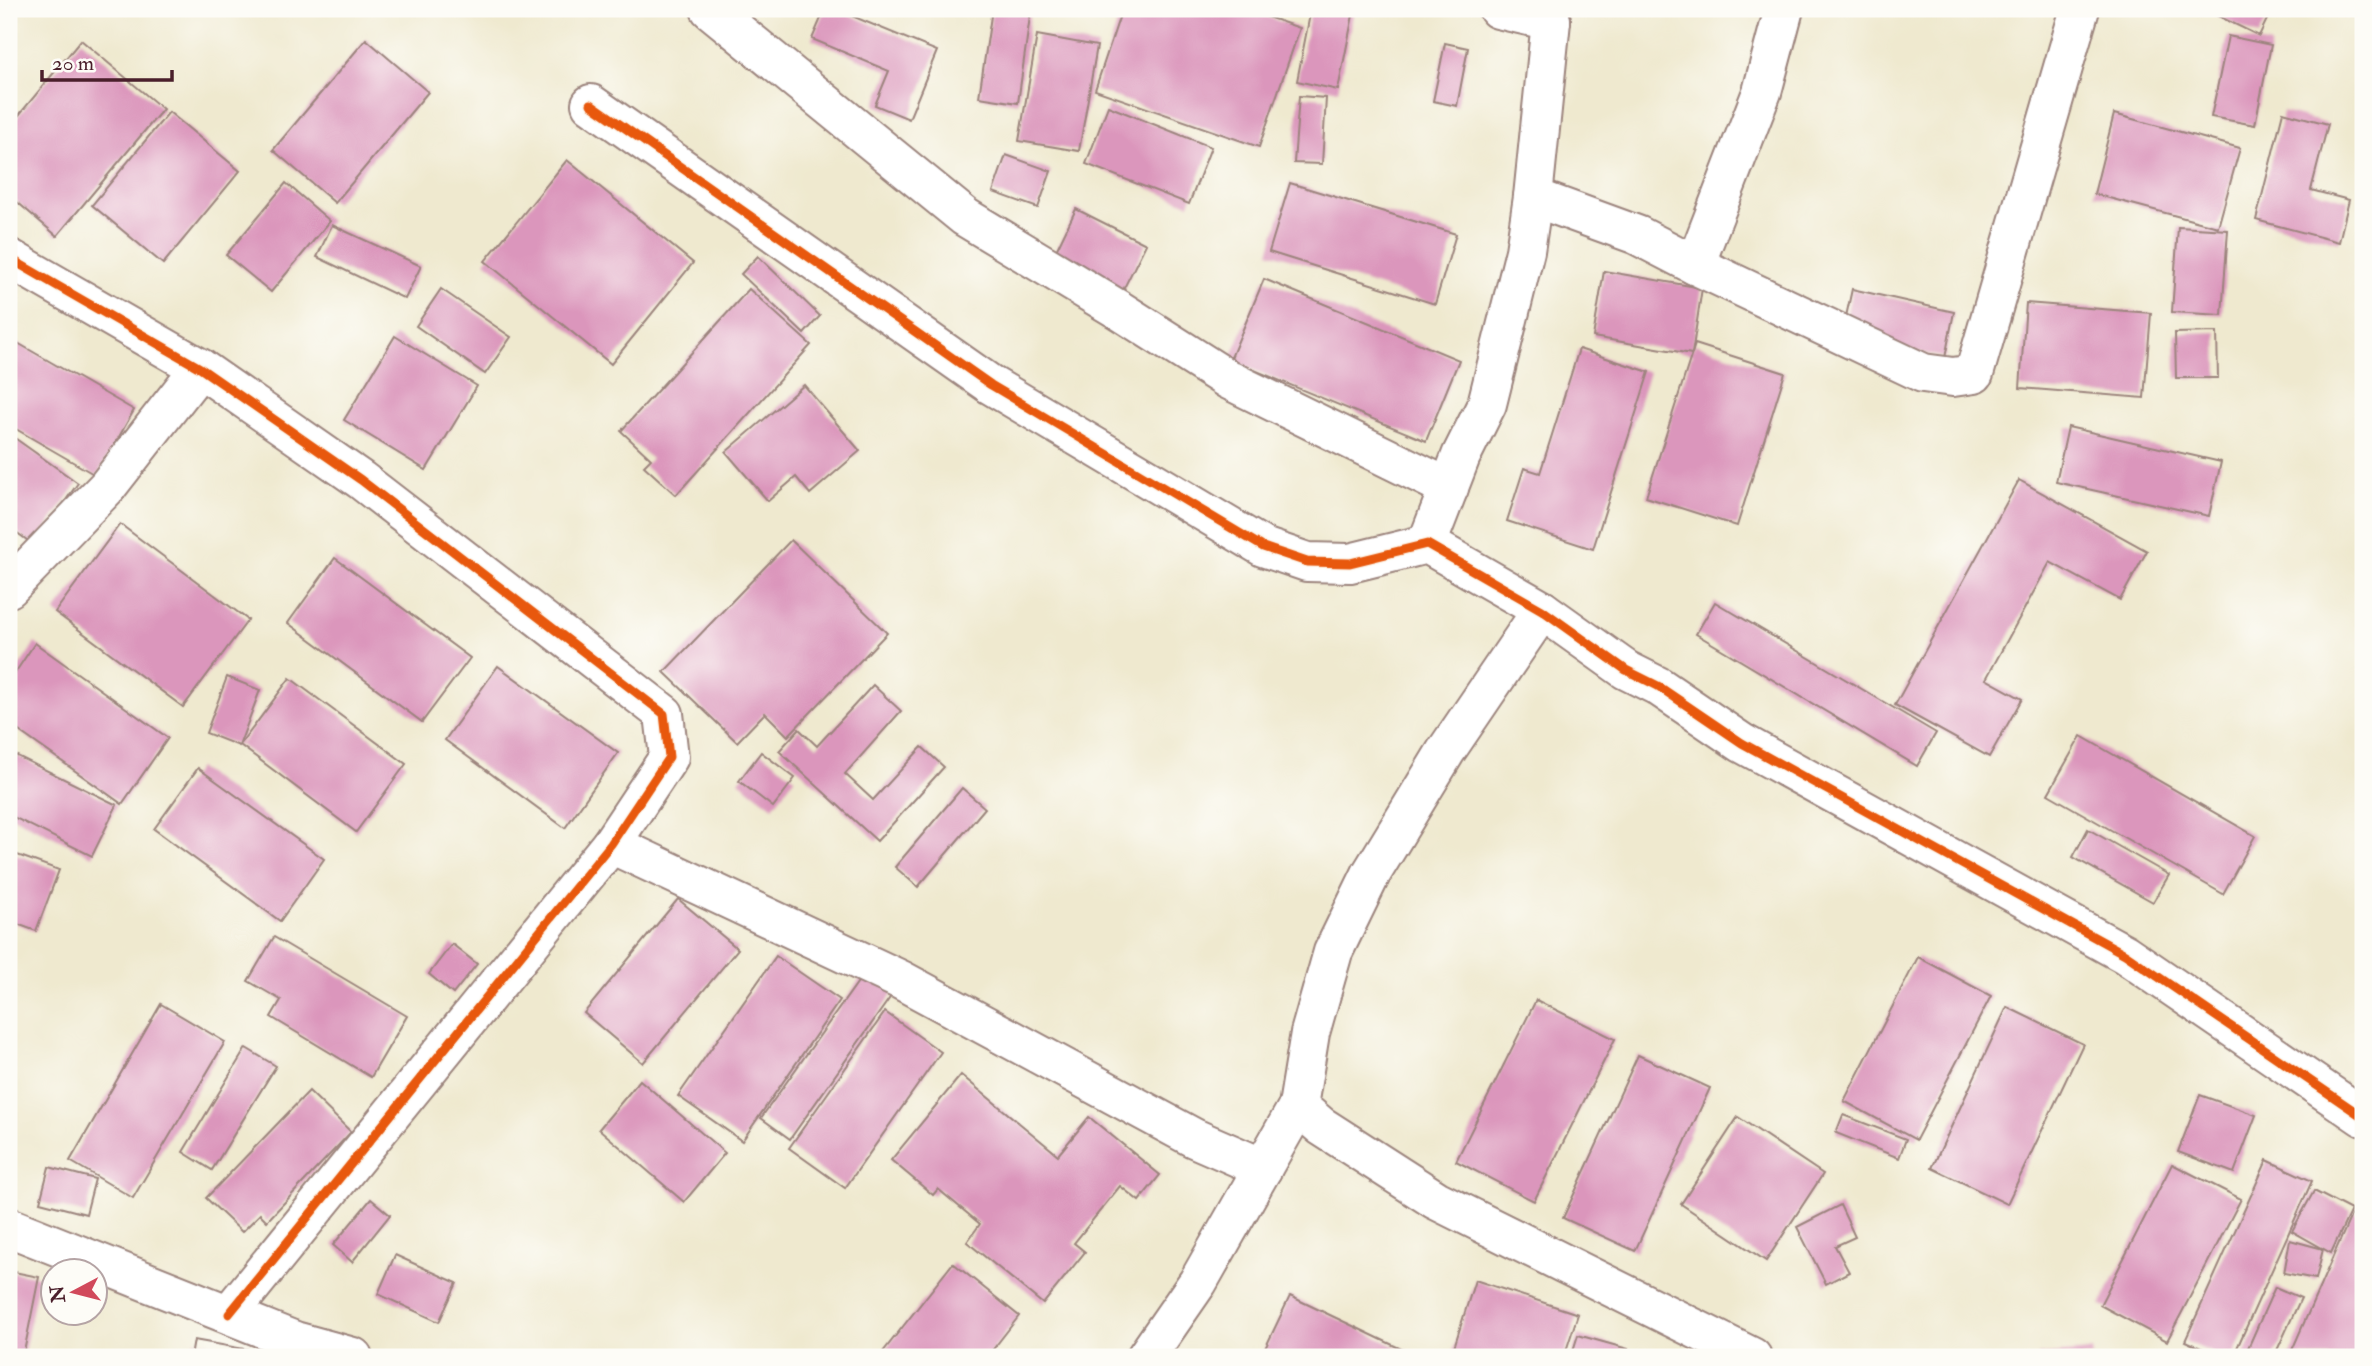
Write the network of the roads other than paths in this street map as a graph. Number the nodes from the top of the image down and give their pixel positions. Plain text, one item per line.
1 (710, 9) edge
2 (1498, 9) edge
3 (1784, 9) edge
4 (2080, 9) edge
5 (1550, 15) edge
6 (591, 104) dead end
7 (1533, 197) junction
8 (9, 258) edge
9 (1695, 265) junction
10 (200, 368) junction
11 (1449, 488) junction
12 (1427, 544) junction
13 (9, 588) edge
14 (1542, 610) junction
15 (611, 844) junction
16 (1298, 1106) junction
17 (2363, 1117) edge
18 (1262, 1168) junction
19 (9, 1227) edge
20 (229, 1314) junction
21 (353, 1357) edge
22 (1146, 1357) edge
23 (1752, 1357) edge

1 - 11 street
2 - 5 street
3 - 9 street
4 - 9 street
5 - 7 street
6 - 12 street
7 - 9 street
7 - 11 street
8 - 10 street
10 - 13 street
10 - 15 street
11 - 12 street
12 - 14 street
14 - 16 street
14 - 17 street
15 - 18 street
15 - 20 street
16 - 18 street
16 - 23 street
18 - 22 street
19 - 20 street
20 - 21 street

